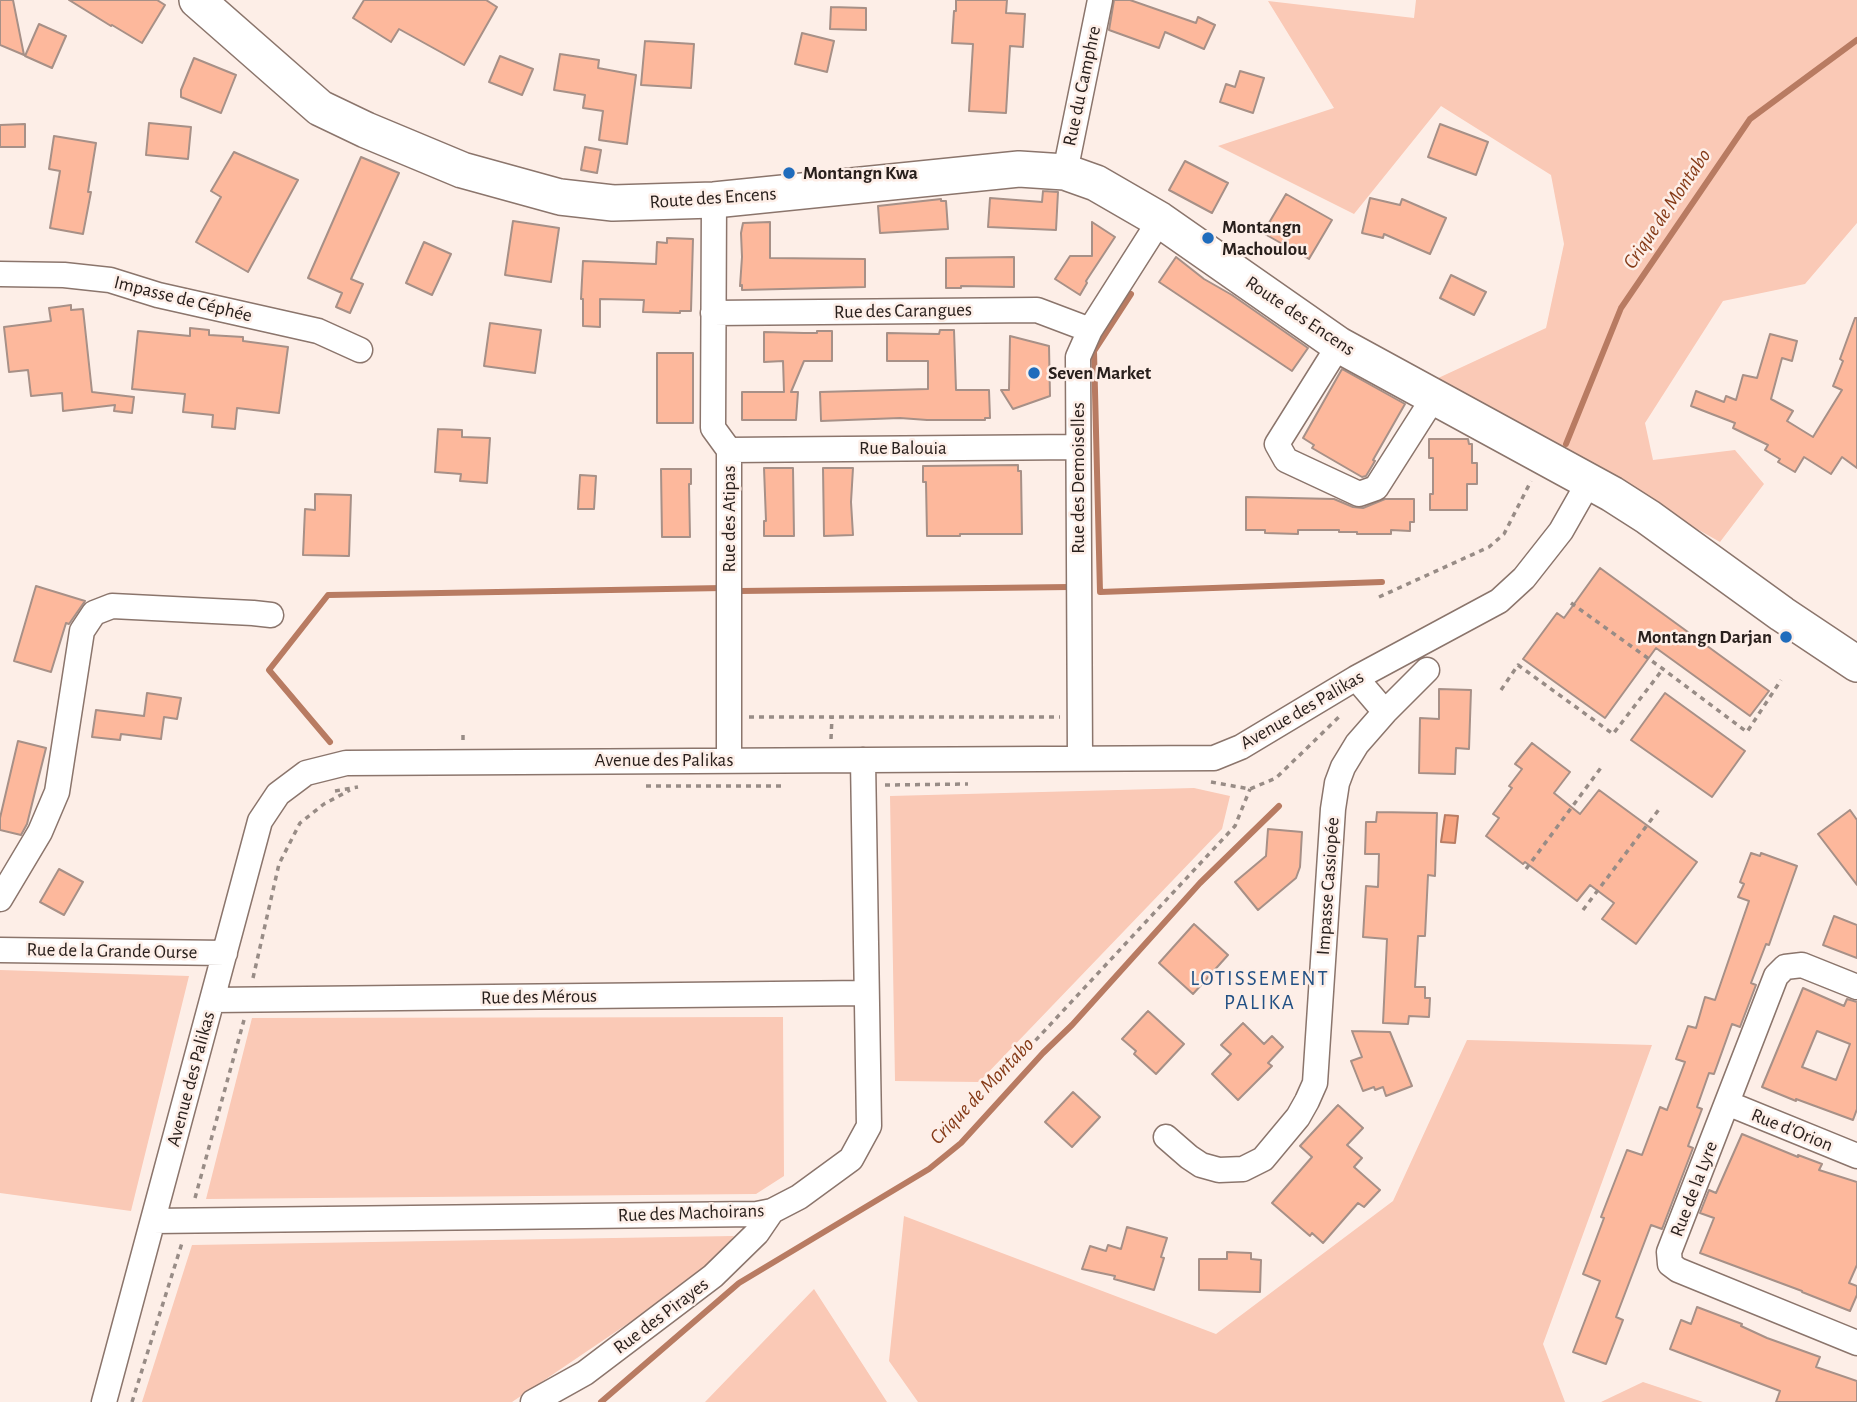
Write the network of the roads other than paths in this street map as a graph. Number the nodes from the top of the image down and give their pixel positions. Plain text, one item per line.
1 (197, 0) edge
2 (1100, 0) edge
3 (1065, 172) junction
4 (714, 200) junction
5 (1160, 220) junction
6 (0, 274) edge
7 (713, 313) junction
8 (1090, 330) junction
9 (1339, 345) junction
10 (360, 350) dead end
11 (1434, 397) junction
12 (1078, 447) junction
13 (729, 450) junction
14 (1590, 480) junction
15 (271, 615) dead end
16 (1857, 664) edge
17 (1427, 670) dead end
18 (1356, 678) junction
19 (1385, 712) junction
20 (1080, 758) junction
21 (730, 760) junction
22 (863, 760) junction
23 (0, 899) edge
24 (0, 950) edge
25 (225, 953) junction
26 (1857, 987) edge
27 (866, 993) junction
28 (212, 1000) junction
29 (1727, 1103) junction
30 (1166, 1137) dead end
31 (1857, 1156) edge
32 (772, 1211) junction
33 (153, 1221) junction
34 (1857, 1343) edge
35 (104, 1402) edge
36 (533, 1402) edge

1 - 4 street, Route des Encens
2 - 3 street, Rue du Camphre
3 - 4 street, Route des Encens
3 - 5 street, Route des Encens
4 - 7 street, Rue des Atipas
5 - 8 street, Rue des Demoiselles
5 - 9 street, Route des Encens
6 - 10 street, Impasse de Céphée
7 - 8 street, Rue des Carangues
7 - 13 street, Rue des Atipas
8 - 12 street, Rue des Demoiselles
9 - 11 street, Route des Encens
9 - 11 street
11 - 14 street, Route des Encens
12 - 13 street, Rue Balouia
12 - 20 street, Rue des Demoiselles
13 - 21 street, Rue des Atipas
14 - 16 street, Route des Encens
14 - 18 street, Avenue des Palikas
15 - 23 street
17 - 19 street, Impasse Cassiopée
18 - 19 street
18 - 20 street, Avenue des Palikas
19 - 30 street, Impasse Cassiopée
20 - 22 street, Avenue des Palikas
21 - 22 street, Avenue des Palikas
21 - 25 street, Avenue des Palikas
22 - 27 street, Rue des Machoirans
24 - 25 street, Rue de la Grande Ourse
25 - 28 street, Avenue des Palikas
26 - 29 street, Rue de la Lyre
27 - 28 street, Rue des Mérous
27 - 32 street, Rue des Machoirans
28 - 33 street, Avenue des Palikas
29 - 31 street, Rue d'Orion
29 - 34 street, Rue de la Lyre
32 - 33 street, Rue des Machoirans
32 - 36 street, Rue des Pirayes
33 - 35 street, Avenue des Palikas

